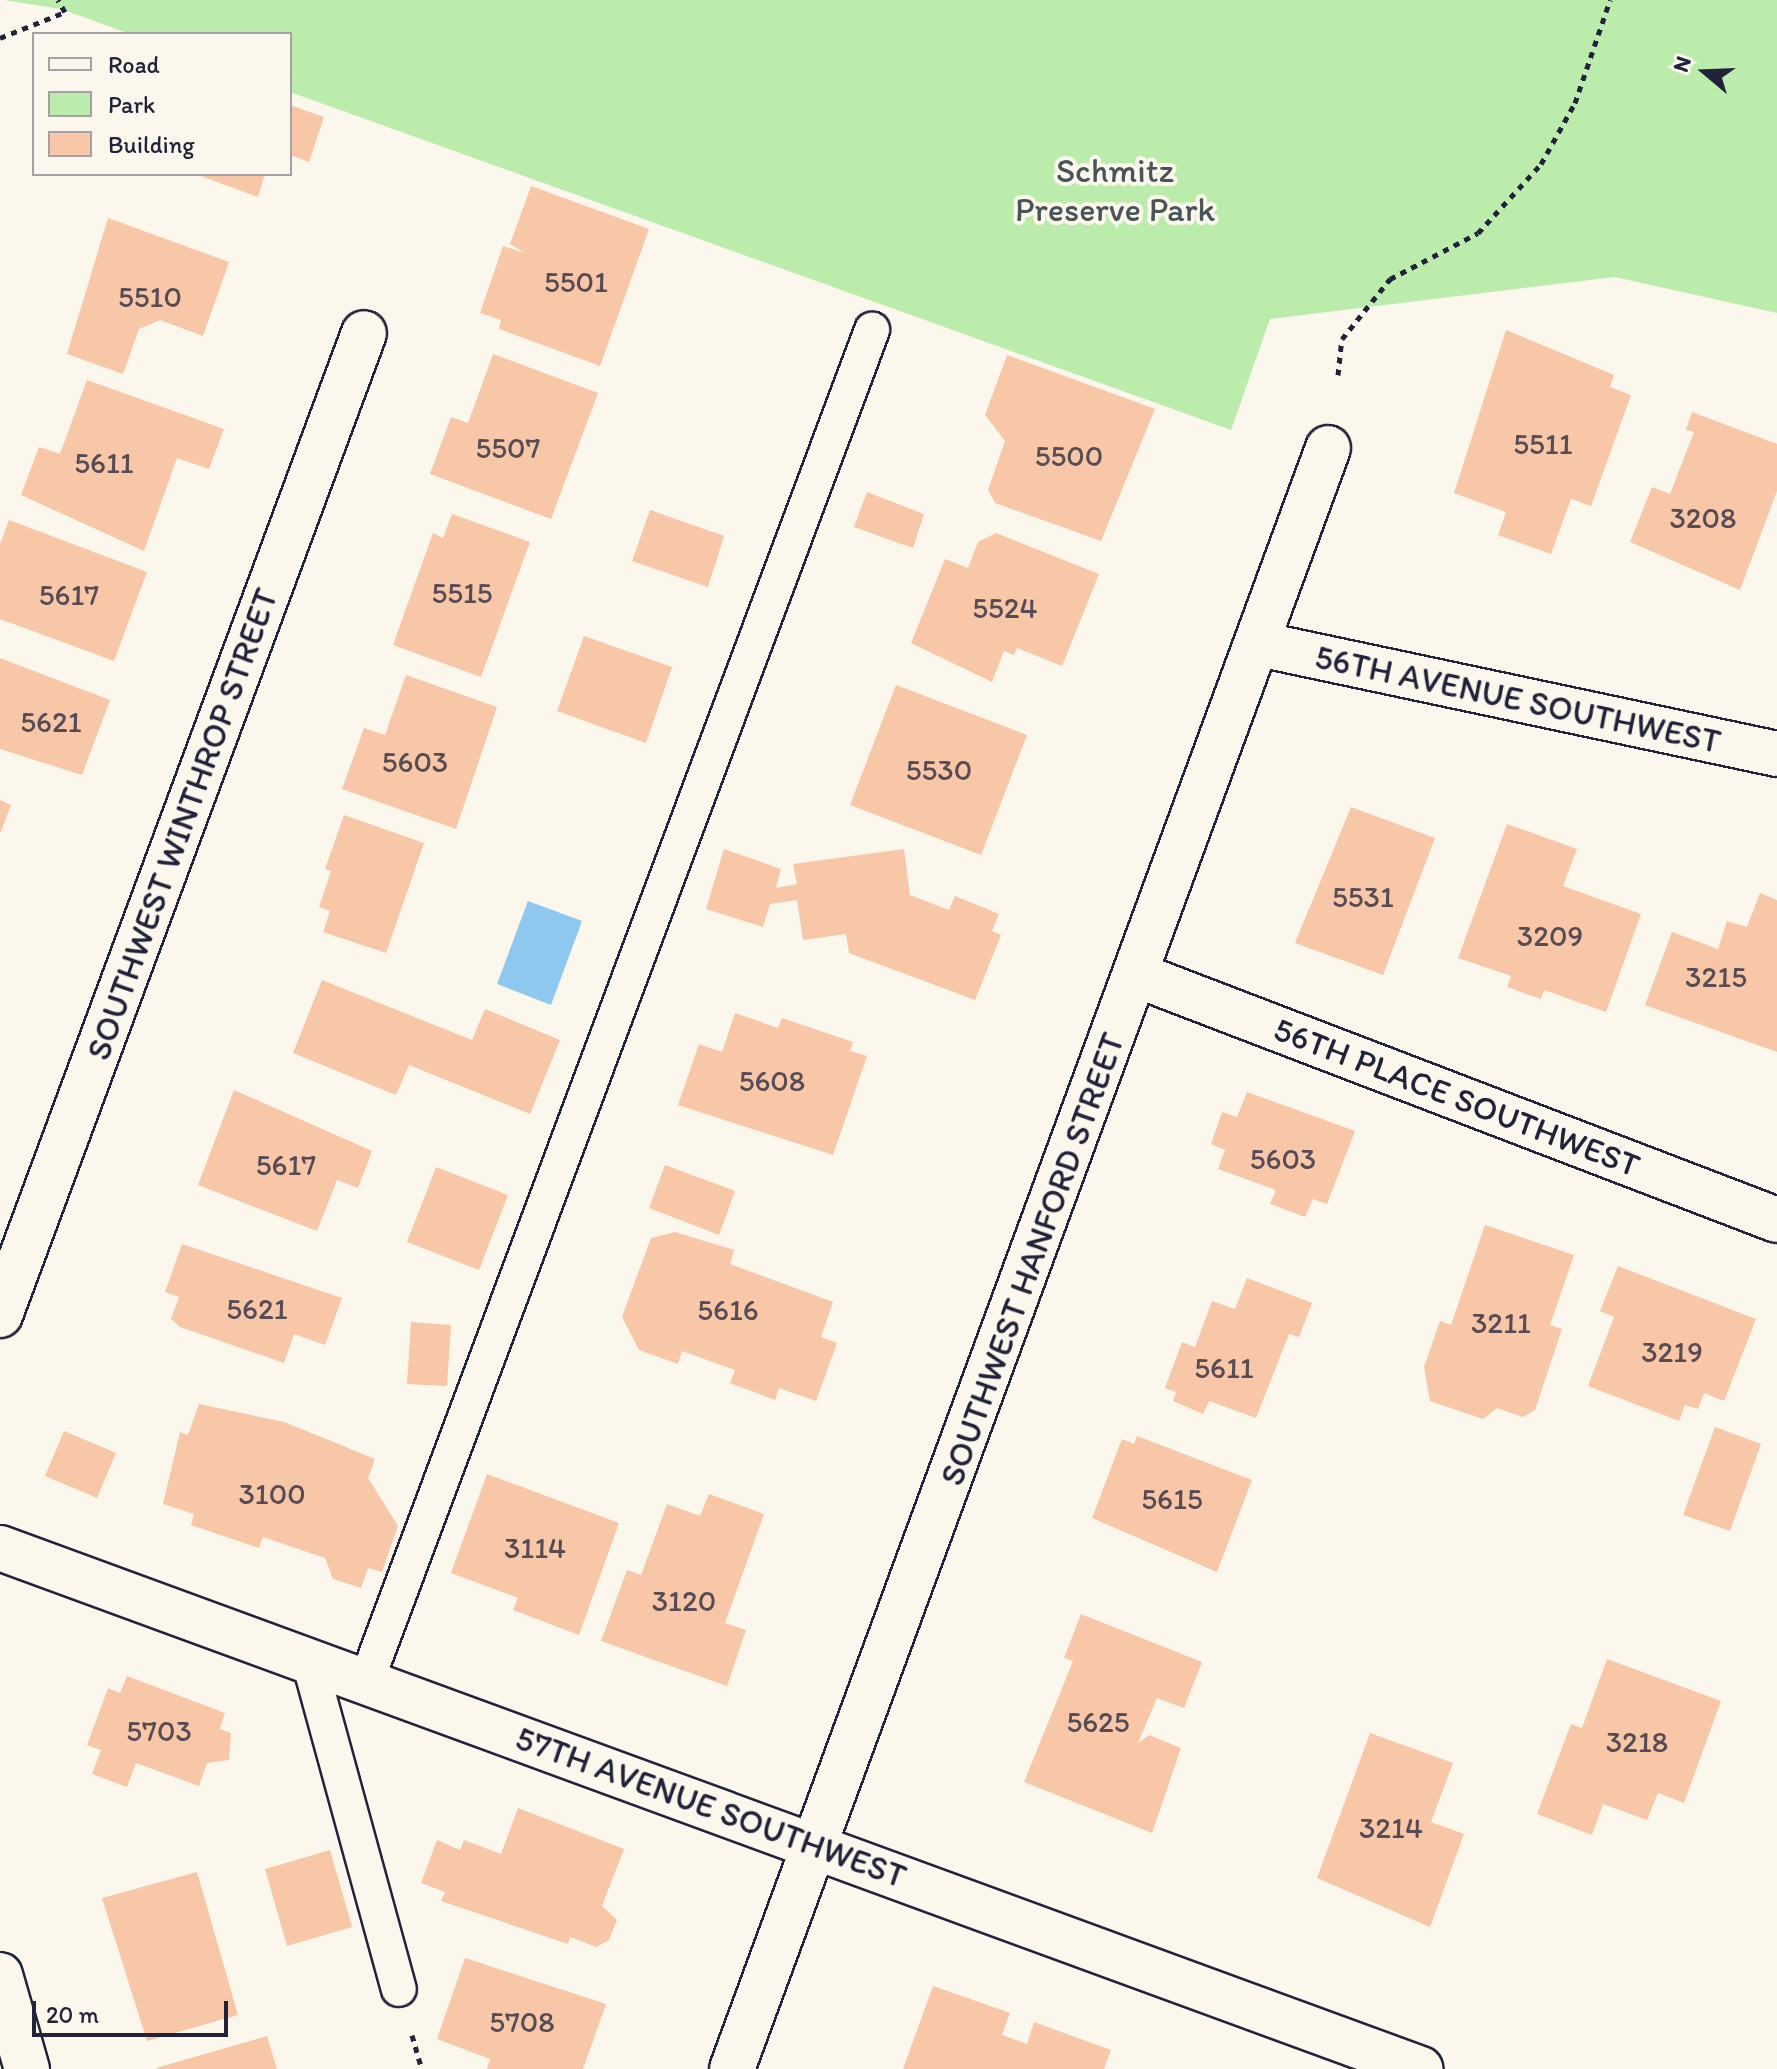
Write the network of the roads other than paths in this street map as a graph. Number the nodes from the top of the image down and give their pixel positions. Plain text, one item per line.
1 (872, 330) dead end
2 (364, 333) dead end
3 (1328, 448) dead end
4 (1259, 644) junction
5 (1777, 754) edge
6 (1137, 975) junction
7 (1777, 1220) edge
8 (0, 1315) edge
9 (0, 1548) edge
10 (309, 1661) junction
11 (366, 1682) junction
12 (815, 1845) junction
13 (0, 1975) edge
14 (399, 1989) dead end
15 (27, 2069) edge
16 (732, 2069) edge
17 (1421, 2069) edge

1 - 11 lane
2 - 8 street, SOUTHWEST WINTHROP STREET
3 - 4 street, SOUTHWEST HANFORD STREET
4 - 5 street, 56TH AVENUE SOUTHWEST
4 - 6 street, SOUTHWEST HANFORD STREET
6 - 7 street, 56TH PLACE SOUTHWEST
6 - 12 street, SOUTHWEST HANFORD STREET
9 - 10 street, 57TH AVENUE SOUTHWEST
10 - 11 street, 57TH AVENUE SOUTHWEST
10 - 14 lane
11 - 12 street, 57TH AVENUE SOUTHWEST
12 - 16 street, SOUTHWEST HANFORD STREET
12 - 17 street, 57TH AVENUE SOUTHWEST
13 - 15 street

